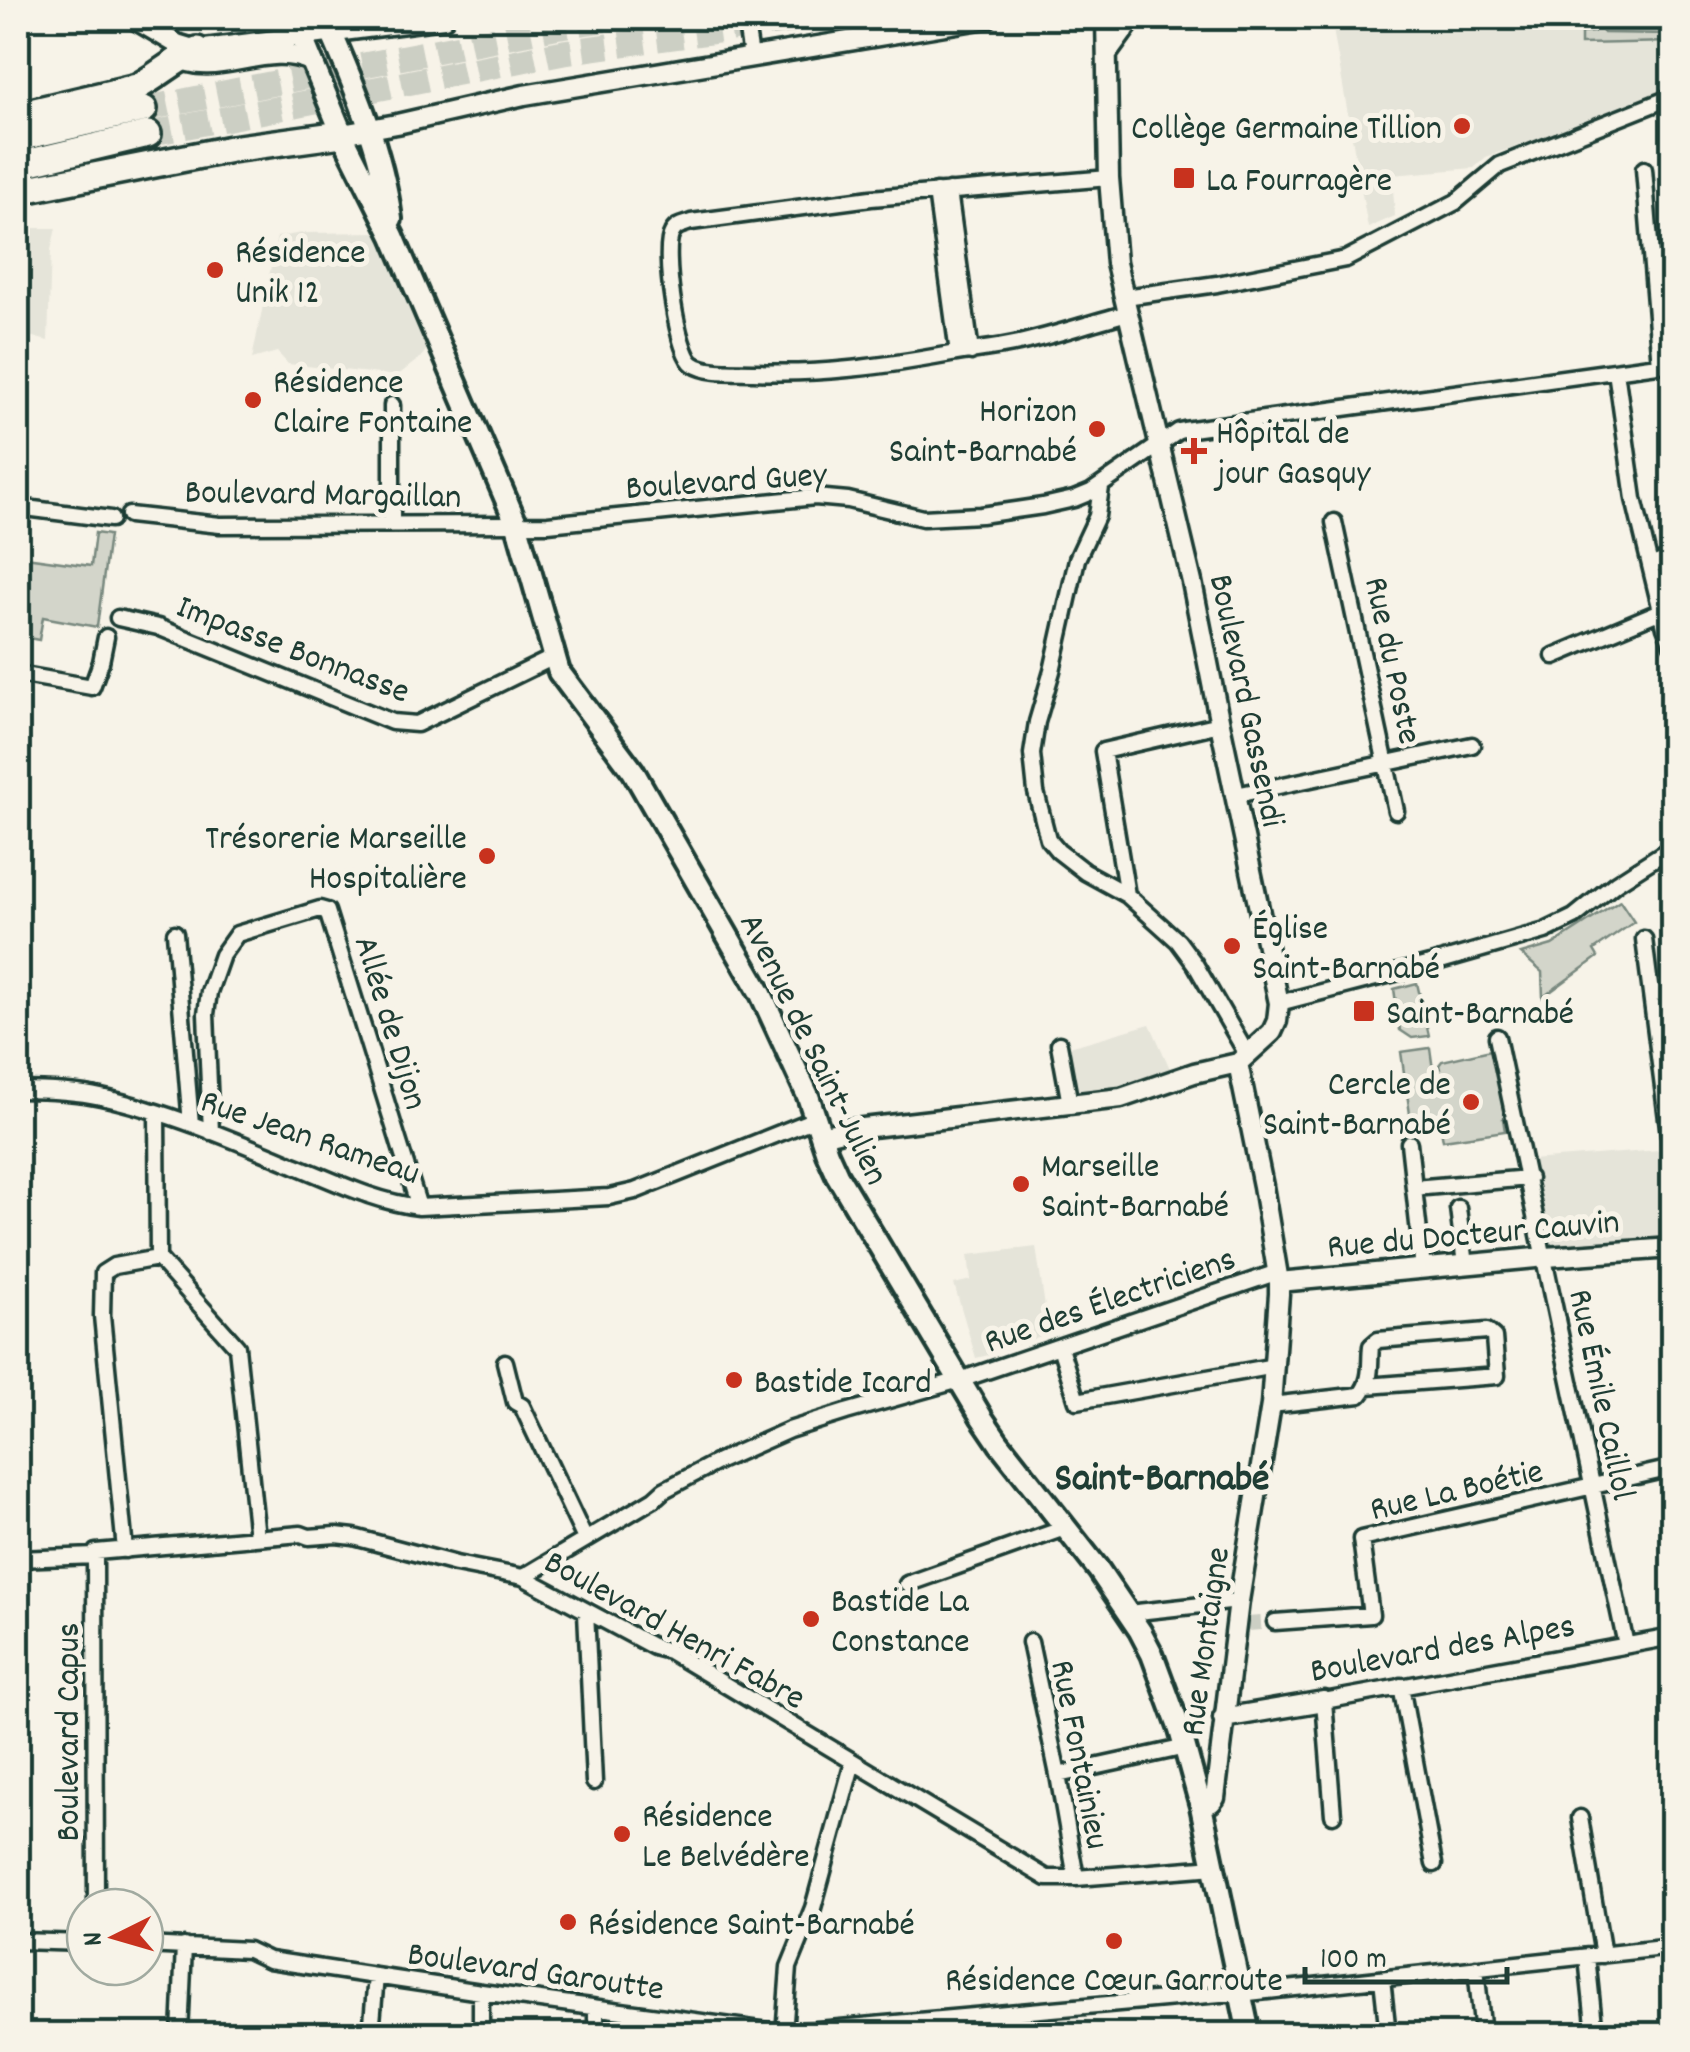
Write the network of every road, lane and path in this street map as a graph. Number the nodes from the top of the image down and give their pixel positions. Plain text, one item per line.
1 (133, 18) edge
2 (444, 18) edge
3 (745, 18) edge
4 (987, 18) edge
5 (1106, 18) edge
6 (1133, 18) edge
7 (328, 25) edge
8 (300, 26) edge
9 (187, 54) junction
10 (1107, 55) junction
11 (750, 56) junction
12 (312, 62) junction
13 (1672, 97) edge
14 (18, 115) edge
15 (370, 129) junction
16 (342, 134) junction
17 (18, 138) edge
18 (18, 165) edge
19 (1644, 169) dead end
20 (1110, 178) junction
21 (18, 191) edge
22 (943, 192) junction
23 (394, 236) junction
24 (1127, 305) junction
25 (964, 352) junction
26 (1666, 364) edge
27 (1616, 371) junction
28 (392, 405) dead end
29 (1160, 444) junction
30 (1100, 487) junction
31 (18, 507) edge
32 (128, 515) dead end
33 (111, 519) dead end
34 (1334, 522) dead end
35 (392, 524) junction
36 (518, 525) junction
37 (1672, 557) edge
38 (1650, 566) junction
39 (1661, 610) junction
40 (118, 618) dead end
41 (106, 638) dead end
42 (1672, 640) edge
43 (554, 656) junction
44 (1554, 656) dead end
45 (18, 674) edge
46 (1220, 724) junction
47 (1472, 745) dead end
48 (1386, 763) junction
49 (1236, 796) junction
50 (1396, 811) dead end
51 (1672, 851) edge
52 (1127, 895) junction
53 (175, 933) dead end
54 (1644, 938) dead end
55 (1672, 992) edge
56 (1651, 994) junction
57 (1280, 1004) junction
58 (1497, 1036) dead end
59 (1060, 1044) dead end
60 (1243, 1059) junction
61 (18, 1090) edge
62 (1070, 1104) junction
63 (157, 1114) junction
64 (191, 1124) junction
65 (818, 1128) junction
66 (211, 1132) junction
67 (1410, 1142) dead end
68 (1672, 1158) edge
69 (1529, 1178) junction
70 (1414, 1188) junction
71 (419, 1207) junction
72 (1458, 1208) dead end
73 (1672, 1248) edge
74 (1546, 1257) junction
75 (158, 1258) junction
76 (1465, 1265) junction
77 (1423, 1269) junction
78 (1279, 1277) junction
79 (1060, 1347) junction
80 (504, 1362) dead end
81 (1275, 1366) junction
82 (960, 1380) junction
83 (1366, 1386) junction
84 (1271, 1405) junction
85 (1672, 1468) edge
86 (1592, 1486) junction
87 (1066, 1528) junction
88 (257, 1536) junction
89 (585, 1539) junction
90 (125, 1550) junction
91 (95, 1556) junction
92 (18, 1558) edge
93 (523, 1577) junction
94 (907, 1584) dead end
95 (1239, 1600) junction
96 (586, 1612) junction
97 (1128, 1613) junction
98 (1274, 1622) tunnel mouth
99 (1672, 1638) edge
100 (1030, 1642) dead end
101 (1626, 1646) junction
102 (1401, 1686) junction
103 (1324, 1700) junction
104 (1223, 1718) junction
105 (1186, 1747) junction
106 (853, 1762) junction
107 (1058, 1775) junction
108 (594, 1782) dead end
109 (1201, 1806) junction
110 (1333, 1815) dead end
111 (1580, 1818) dead end
112 (1434, 1864) dead end
113 (1215, 1867) junction
114 (1076, 1878) junction
115 (96, 1887) edge
116 (18, 1940) edge
117 (65, 1942) edge
118 (165, 1945) edge
119 (184, 1946) junction
120 (1672, 1947) edge
121 (1595, 1956) junction
122 (1476, 1968) junction
123 (376, 1976) junction
124 (1382, 1979) junction
125 (481, 1992) junction
126 (1240, 1994) junction
127 (596, 2008) junction
128 (836, 2031) edge
129 (180, 2034) edge
130 (371, 2034) edge
131 (480, 2034) edge
132 (596, 2034) edge
133 (784, 2034) edge
134 (1249, 2034) edge
135 (1388, 2034) edge
136 (1483, 2034) edge
137 (1595, 2034) edge

1 - 9 street
2 - 7 street
3 - 11 street
4 - 11 street
5 - 10 street, Boulevard Gassendi
6 - 10 street
7 - 8 street
7 - 15 main road, Avenue de Saint-Julien
8 - 9 street
8 - 12 main road, Avenue de Saint-Julien
9 - 12 street
9 - 14 highway
10 - 20 street, Boulevard Gassendi
11 - 15 street
12 - 16 main road, Avenue de Saint-Julien
13 - 24 street
15 - 16 street
15 - 23 main road, Avenue de Saint-Julien
16 - 21 highway
16 - 23 main road, Avenue de Saint-Julien
17 - 18 highway
19 - 26 street
20 - 22 street
20 - 24 street, Boulevard Gassendi
22 - 25 street
22 - 25 street
23 - 36 main road, Avenue de Saint-Julien
24 - 25 street
24 - 29 street, Boulevard Gassendi
26 - 27 street, Boulevard Guey
27 - 29 street, Boulevard Guey
27 - 38 street
28 - 35 street
29 - 30 street, Boulevard Guey
29 - 46 street, Boulevard Gassendi
30 - 36 street, Boulevard Guey
30 - 52 street
31 - 33 street
32 - 35 street, Boulevard Margaillan
34 - 48 street, Rue du Poste
35 - 36 street, Boulevard Margaillan
36 - 43 main road, Avenue de Saint-Julien
37 - 38 street
38 - 39 street
39 - 42 street
39 - 44 street
40 - 43 street, Impasse Bonnasse
41 - 45 street
43 - 65 main road, Avenue de Saint-Julien
46 - 49 street, Boulevard Gassendi
46 - 52 street
47 - 48 street
48 - 49 street
48 - 50 street, Rue du Poste
49 - 57 street, Boulevard Gassendi
51 - 57 street
52 - 60 street
53 - 64 street
54 - 56 street
55 - 56 street
56 - 68 street
57 - 60 street
58 - 69 street, Rue Émile Caillol
59 - 62 street
60 - 62 street
60 - 78 street, Rue Montaigne
61 - 63 street, Rue Jean Rameau
62 - 65 street
63 - 64 street, Rue Jean Rameau
63 - 75 street
64 - 66 street, Rue Jean Rameau
65 - 71 street, Rue Jean Rameau
65 - 82 main road, Avenue de Saint-Julien
66 - 71 street, Rue Jean Rameau
66 - 71 street, Allée de Dijon
67 - 70 street
69 - 70 street
69 - 74 street, Rue Émile Caillol
70 - 77 street
72 - 76 street
73 - 74 street, Rue du Docteur Cauvin
74 - 76 street, Rue du Docteur Cauvin
74 - 86 street, Rue Émile Caillol
75 - 88 street
75 - 90 street
76 - 77 street, Rue du Docteur Cauvin
77 - 78 street, Rue du Docteur Cauvin
78 - 79 street, Rue des Électriciens
78 - 81 street, Rue Montaigne
79 - 81 street
79 - 82 street, Rue des Électriciens
80 - 89 street
81 - 84 street, Rue Montaigne
82 - 87 main road, Avenue de Saint-Julien
82 - 89 street, Rue des Électriciens
83 - 83 street
83 - 84 street
84 - 95 street, Rue Montaigne
85 - 86 street, Rue La Boétie
86 - 98 street, Rue La Boétie
86 - 101 street, Rue Émile Caillol
87 - 94 street
87 - 97 main road, Avenue de Saint-Julien
88 - 90 street, Boulevard Henri Fabre
88 - 93 street, Boulevard Henri Fabre
89 - 93 street, Rue des Électriciens
90 - 91 street, Boulevard Henri Fabre
91 - 92 street, Boulevard Henri Fabre
91 - 115 street, Boulevard Capus
93 - 96 street, Boulevard Henri Fabre
95 - 97 street
95 - 104 street, Rue Montaigne
96 - 106 street, Boulevard Henri Fabre
96 - 108 street
97 - 105 main road, Avenue de Saint-Julien
99 - 101 street, Boulevard des Alpes
100 - 107 street, Rue Fontainieu
101 - 102 street, Boulevard des Alpes
102 - 103 street, Boulevard des Alpes
102 - 112 street
103 - 104 street, Boulevard des Alpes
103 - 110 street
104 - 109 street, Rue Montaigne
105 - 107 street
105 - 109 main road, Avenue de Saint-Julien
106 - 114 street, Boulevard Henri Fabre
106 - 133 street
107 - 114 street, Rue Fontainieu
109 - 113 main road, Avenue de Saint-Julien
111 - 121 street
113 - 114 street, Boulevard Henri Fabre
113 - 126 main road, Avenue de Saint-Julien
116 - 117 street
118 - 119 street, Boulevard Garoutte
119 - 123 street, Boulevard Garoutte
119 - 129 street
120 - 121 street, Boulevard Garoutte
121 - 122 street, Boulevard Garoutte
121 - 137 street
122 - 124 street, Boulevard Garoutte
122 - 136 street
123 - 125 street, Boulevard Garoutte
123 - 130 street
124 - 126 street, Boulevard Garoutte
124 - 135 street
125 - 127 street, Boulevard Garoutte
125 - 131 street
126 - 128 street, Boulevard Garoutte
126 - 134 main road, Avenue de Saint-Julien
127 - 132 street
127 - 133 street, Boulevard Garoutte
128 - 133 street, Boulevard Garoutte

